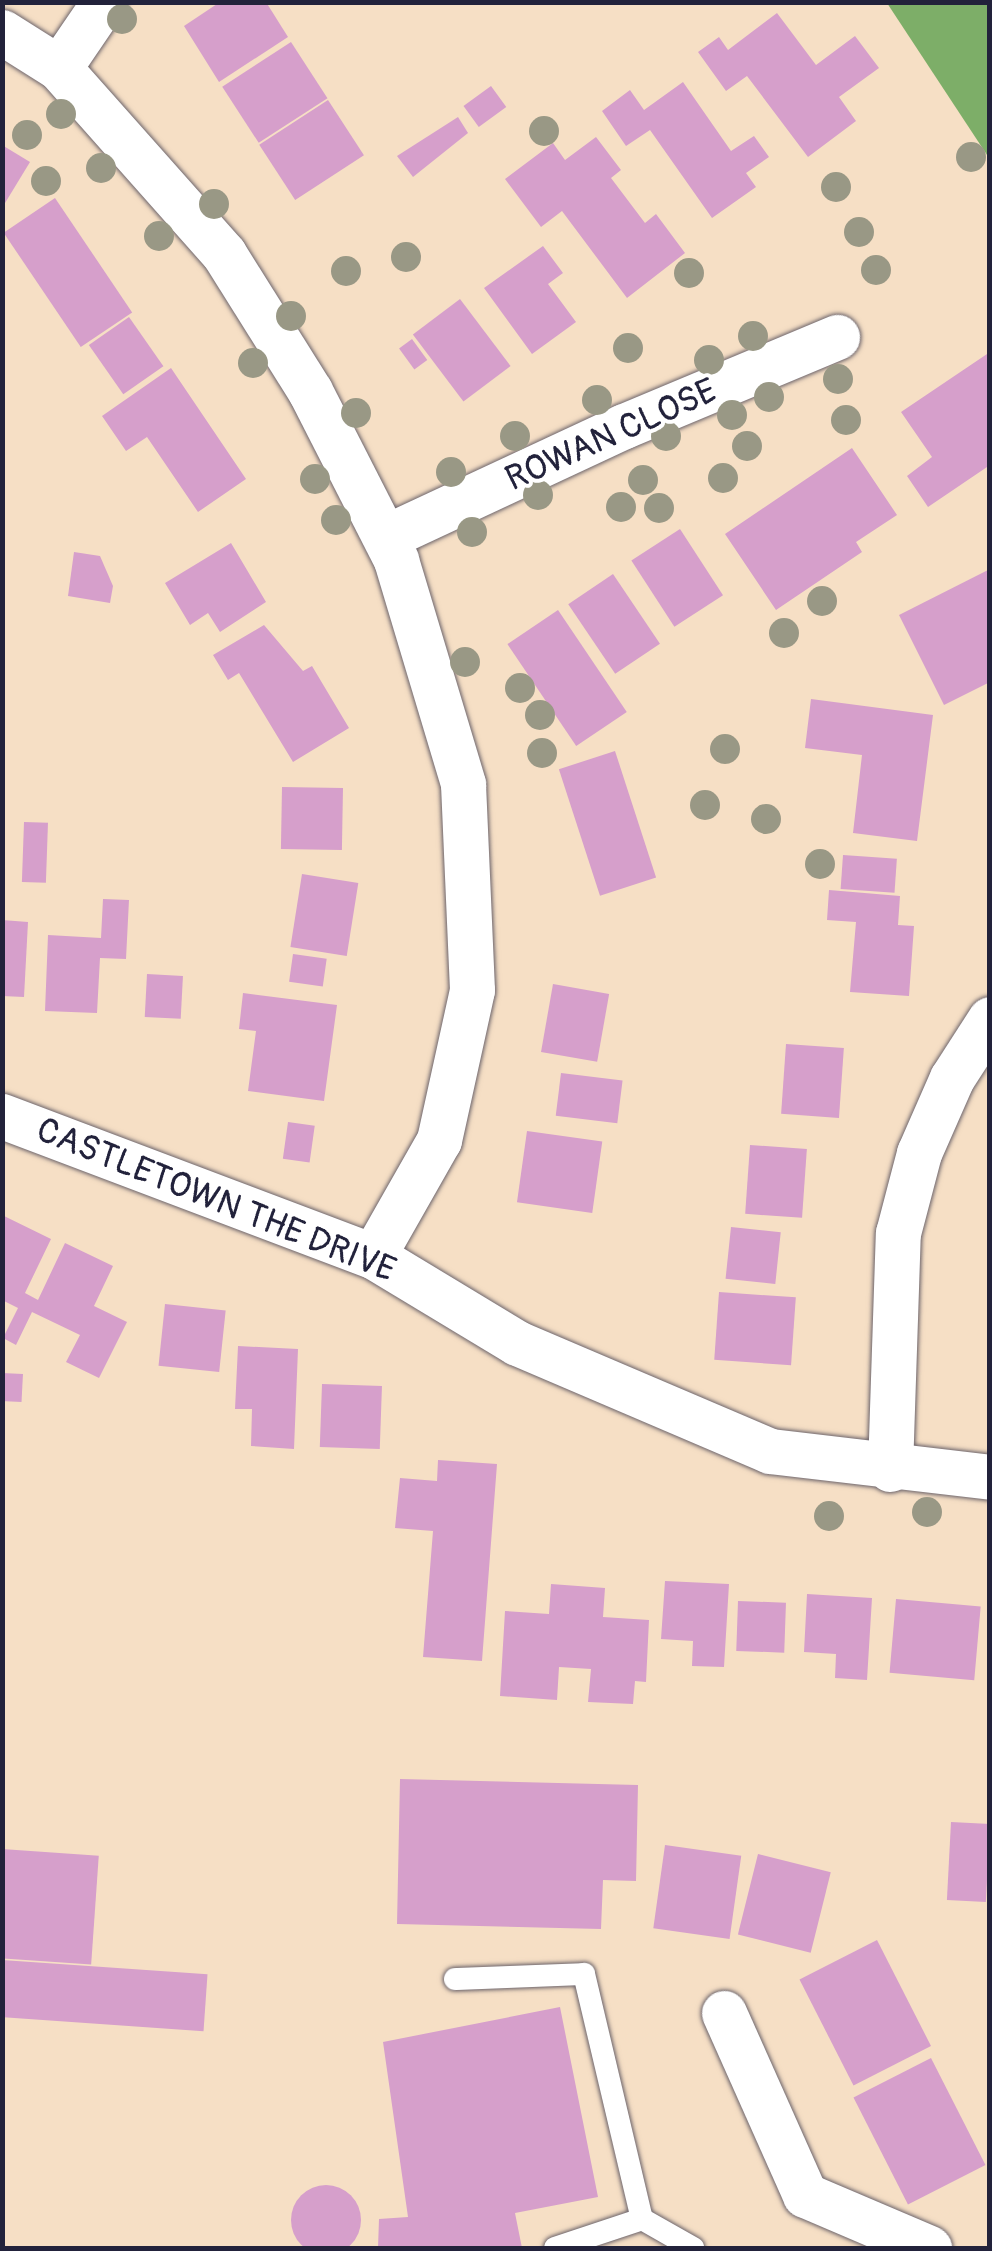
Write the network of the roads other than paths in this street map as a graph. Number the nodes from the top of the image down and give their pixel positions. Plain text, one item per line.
1 (104, 2) edge
2 (2, 32) edge
3 (59, 68) junction
4 (836, 336) dead end
5 (388, 536) junction
6 (990, 1019) edge
7 (2, 1116) edge
8 (373, 1256) junction
9 (890, 1469) junction
10 (990, 1478) edge
11 (455, 1979) dead end
12 (724, 2012) dead end
13 (642, 2219) junction
14 (556, 2248) edge
15 (694, 2248) edge
16 (930, 2248) edge

1 - 3 street
2 - 3 street
3 - 5 street
4 - 5 street, ROWAN CLOSE
5 - 8 street
6 - 9 street
7 - 8 street, CASTLETOWN THE DRIVE
8 - 9 street, CASTLETOWN THE DRIVE
9 - 10 street, CASTLETOWN THE DRIVE
11 - 13 lane
12 - 16 street
13 - 14 lane
13 - 15 lane

